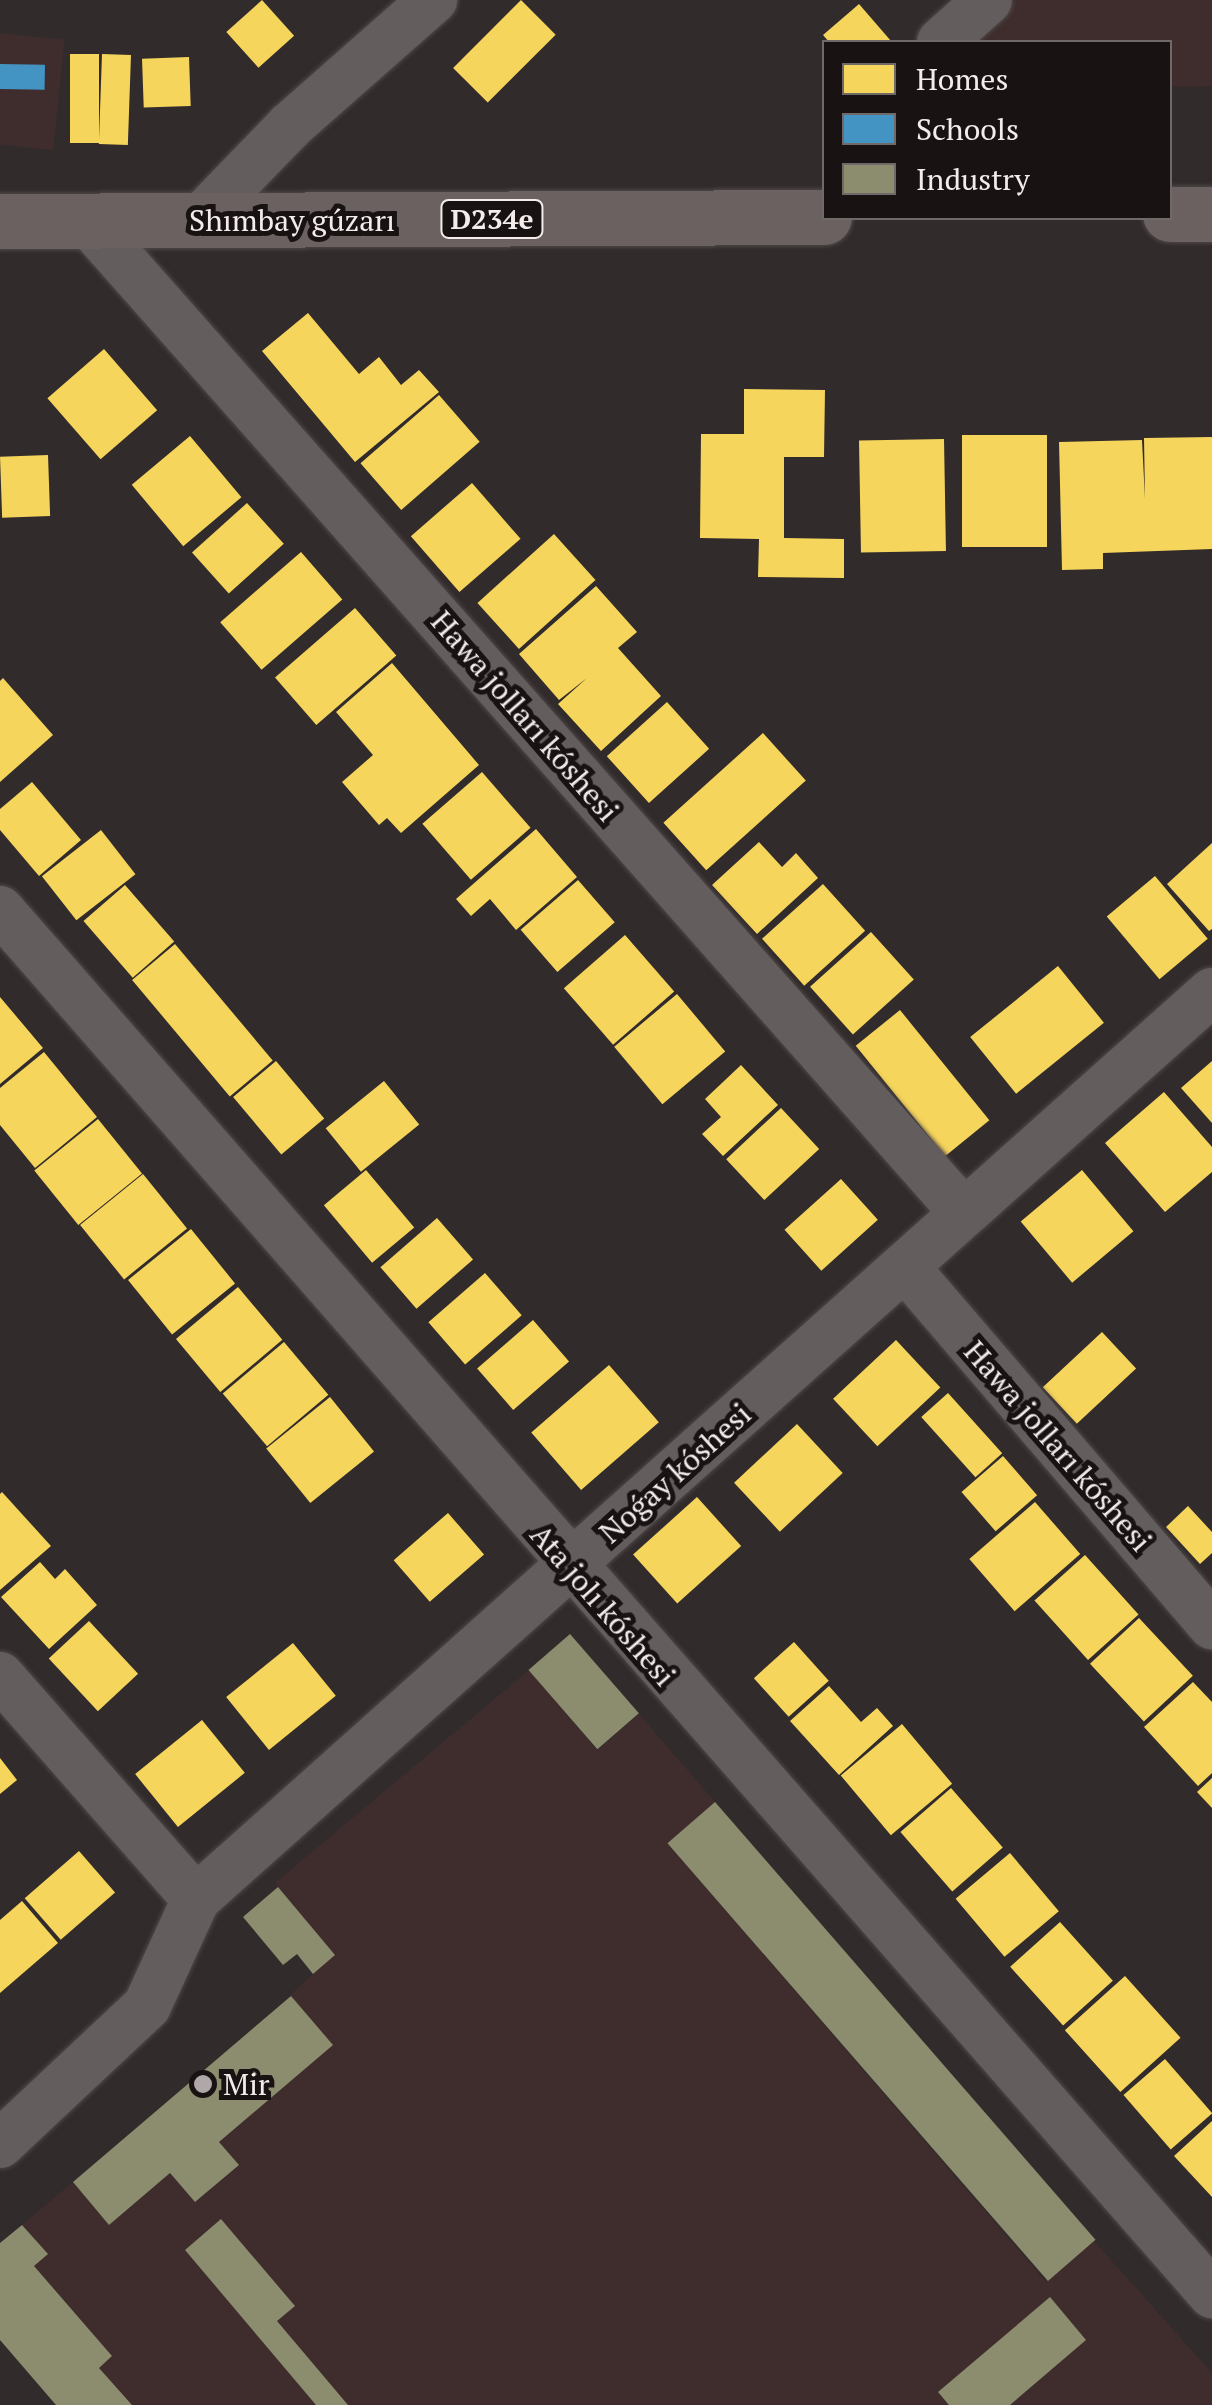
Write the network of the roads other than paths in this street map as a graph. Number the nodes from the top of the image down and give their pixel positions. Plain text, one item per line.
1 (433, 0) edge
2 (988, 0) edge
3 (943, 40) edge
4 (1172, 214) edge
5 (1212, 214) edge
6 (822, 217) edge
7 (0, 221) edge
8 (87, 221) junction
9 (197, 222) junction
10 (0, 910) edge
11 (1212, 992) edge
12 (963, 1212) junction
13 (905, 1267) junction
14 (570, 1568) junction
15 (1212, 1624) edge
16 (0, 1676) edge
17 (196, 1899) junction
18 (0, 2144) edge
19 (1212, 2294) edge

1 - 9 street
2 - 3 street
4 - 5 main road
6 - 9 main road, Shımbay gúzarı / D234e
7 - 8 main road, Shımbay gúzarı / D234e
8 - 9 main road, Shımbay gúzarı / D234e
8 - 12 street, Hawa jolları kóshesi
10 - 14 street, Ata jolı kóshesi
11 - 12 street, Noǵay kóshesi
12 - 13 street, Noǵay kóshesi
13 - 14 street, Noǵay kóshesi
13 - 15 street, Hawa jolları kóshesi
14 - 17 street, Noǵay kóshesi
14 - 19 street, Ata jolı kóshesi
16 - 17 street
17 - 18 street, Noǵay kóshesi

